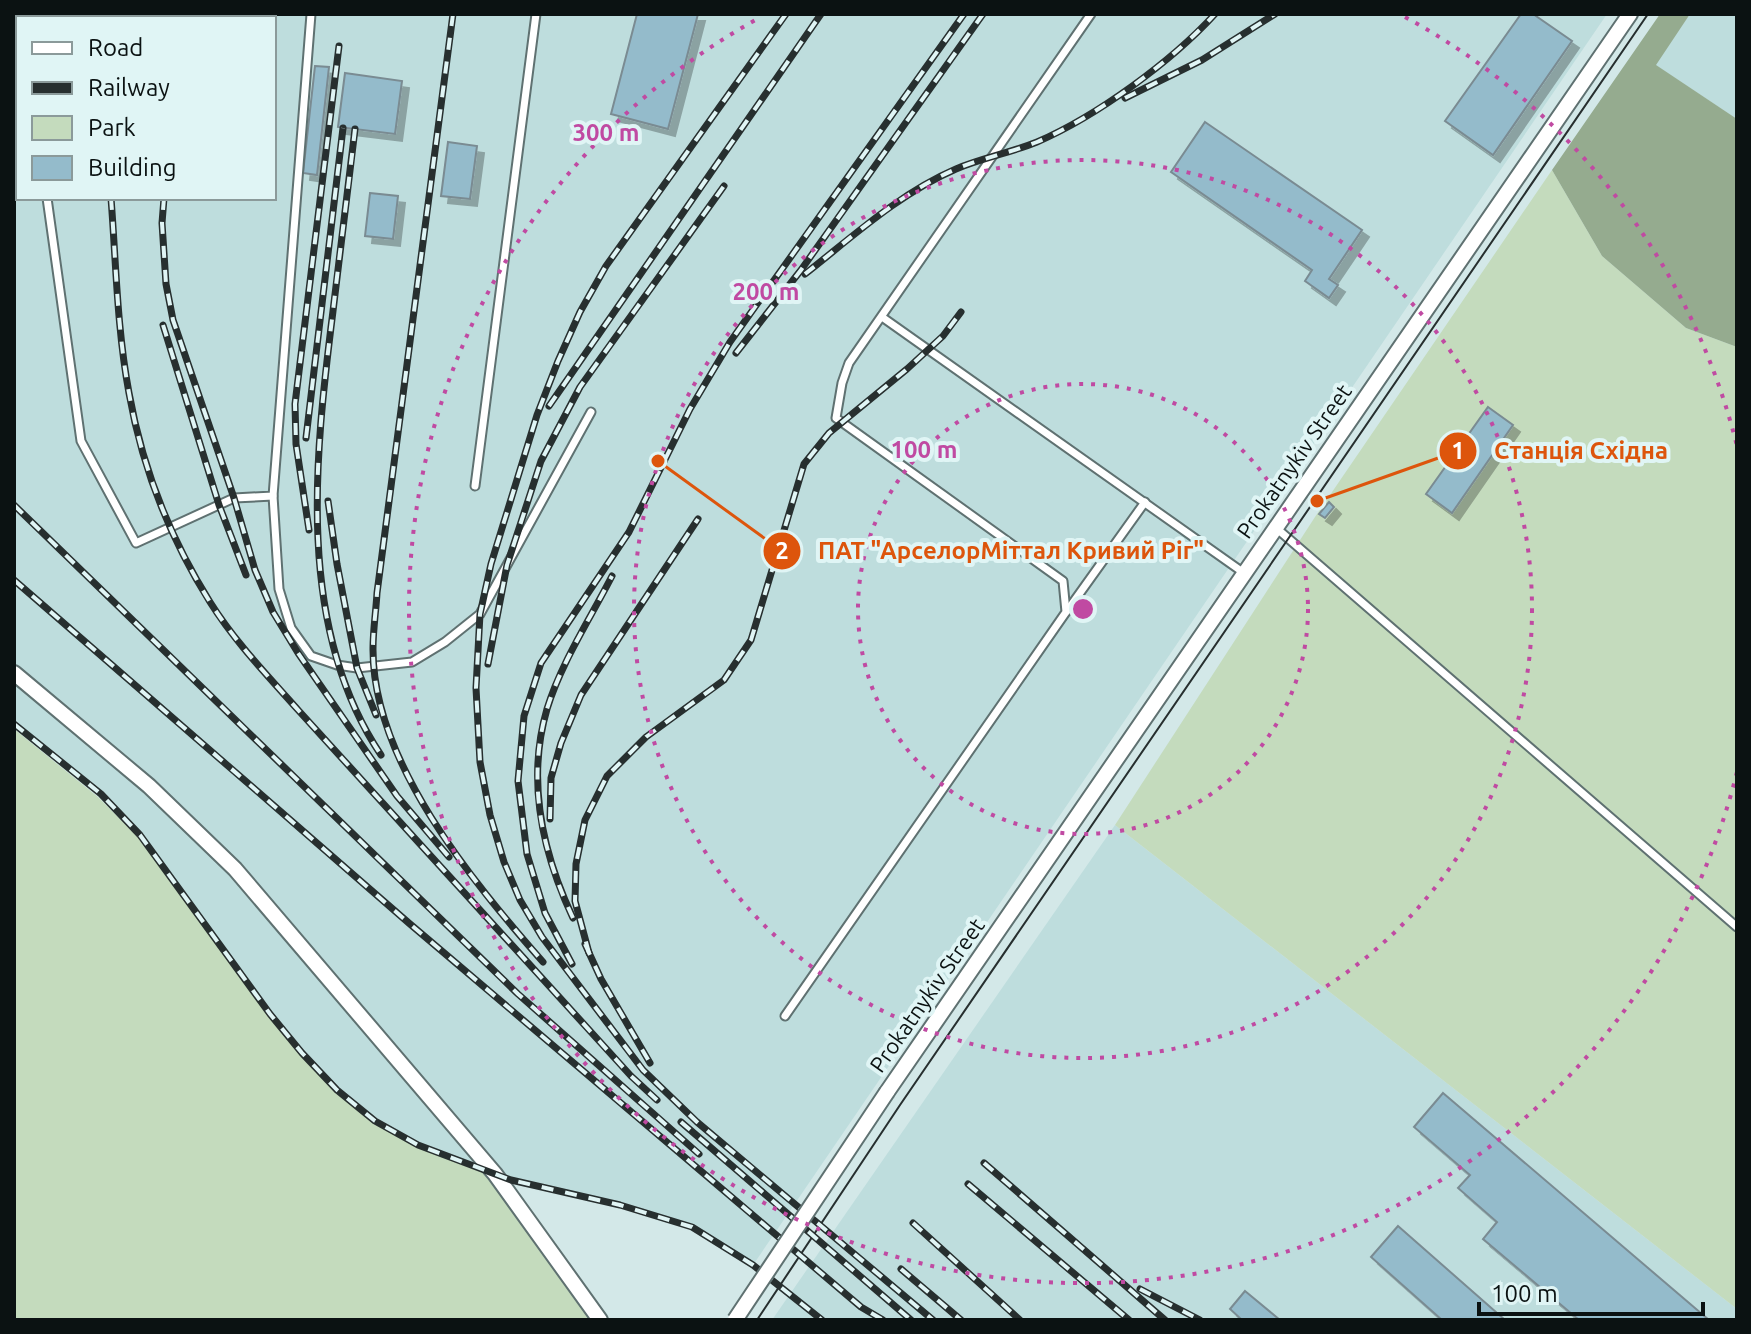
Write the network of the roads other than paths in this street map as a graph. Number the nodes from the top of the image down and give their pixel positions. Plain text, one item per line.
1 (311, 14) edge
2 (536, 14) edge
3 (1091, 14) edge
4 (1630, 14) edge
5 (47, 200) edge
6 (882, 317) junction
7 (591, 412) dead end
8 (475, 486) dead end
9 (273, 496) junction
10 (1145, 502) junction
11 (1275, 527) junction
12 (1244, 573) junction
13 (1066, 612) junction
14 (14, 673) edge
15 (1737, 927) edge
16 (785, 1016) dead end
17 (600, 1320) edge
18 (735, 1320) edge

1 - 9 lane
2 - 8 lane
3 - 6 lane
4 - 11 street, Prokatnykiv Street
5 - 9 lane
6 - 10 lane
6 - 13 lane
7 - 9 lane
10 - 12 lane
10 - 13 lane
11 - 12 street, Prokatnykiv Street
11 - 15 lane
12 - 18 street, Prokatnykiv Street, bridge
13 - 16 lane
14 - 17 street

